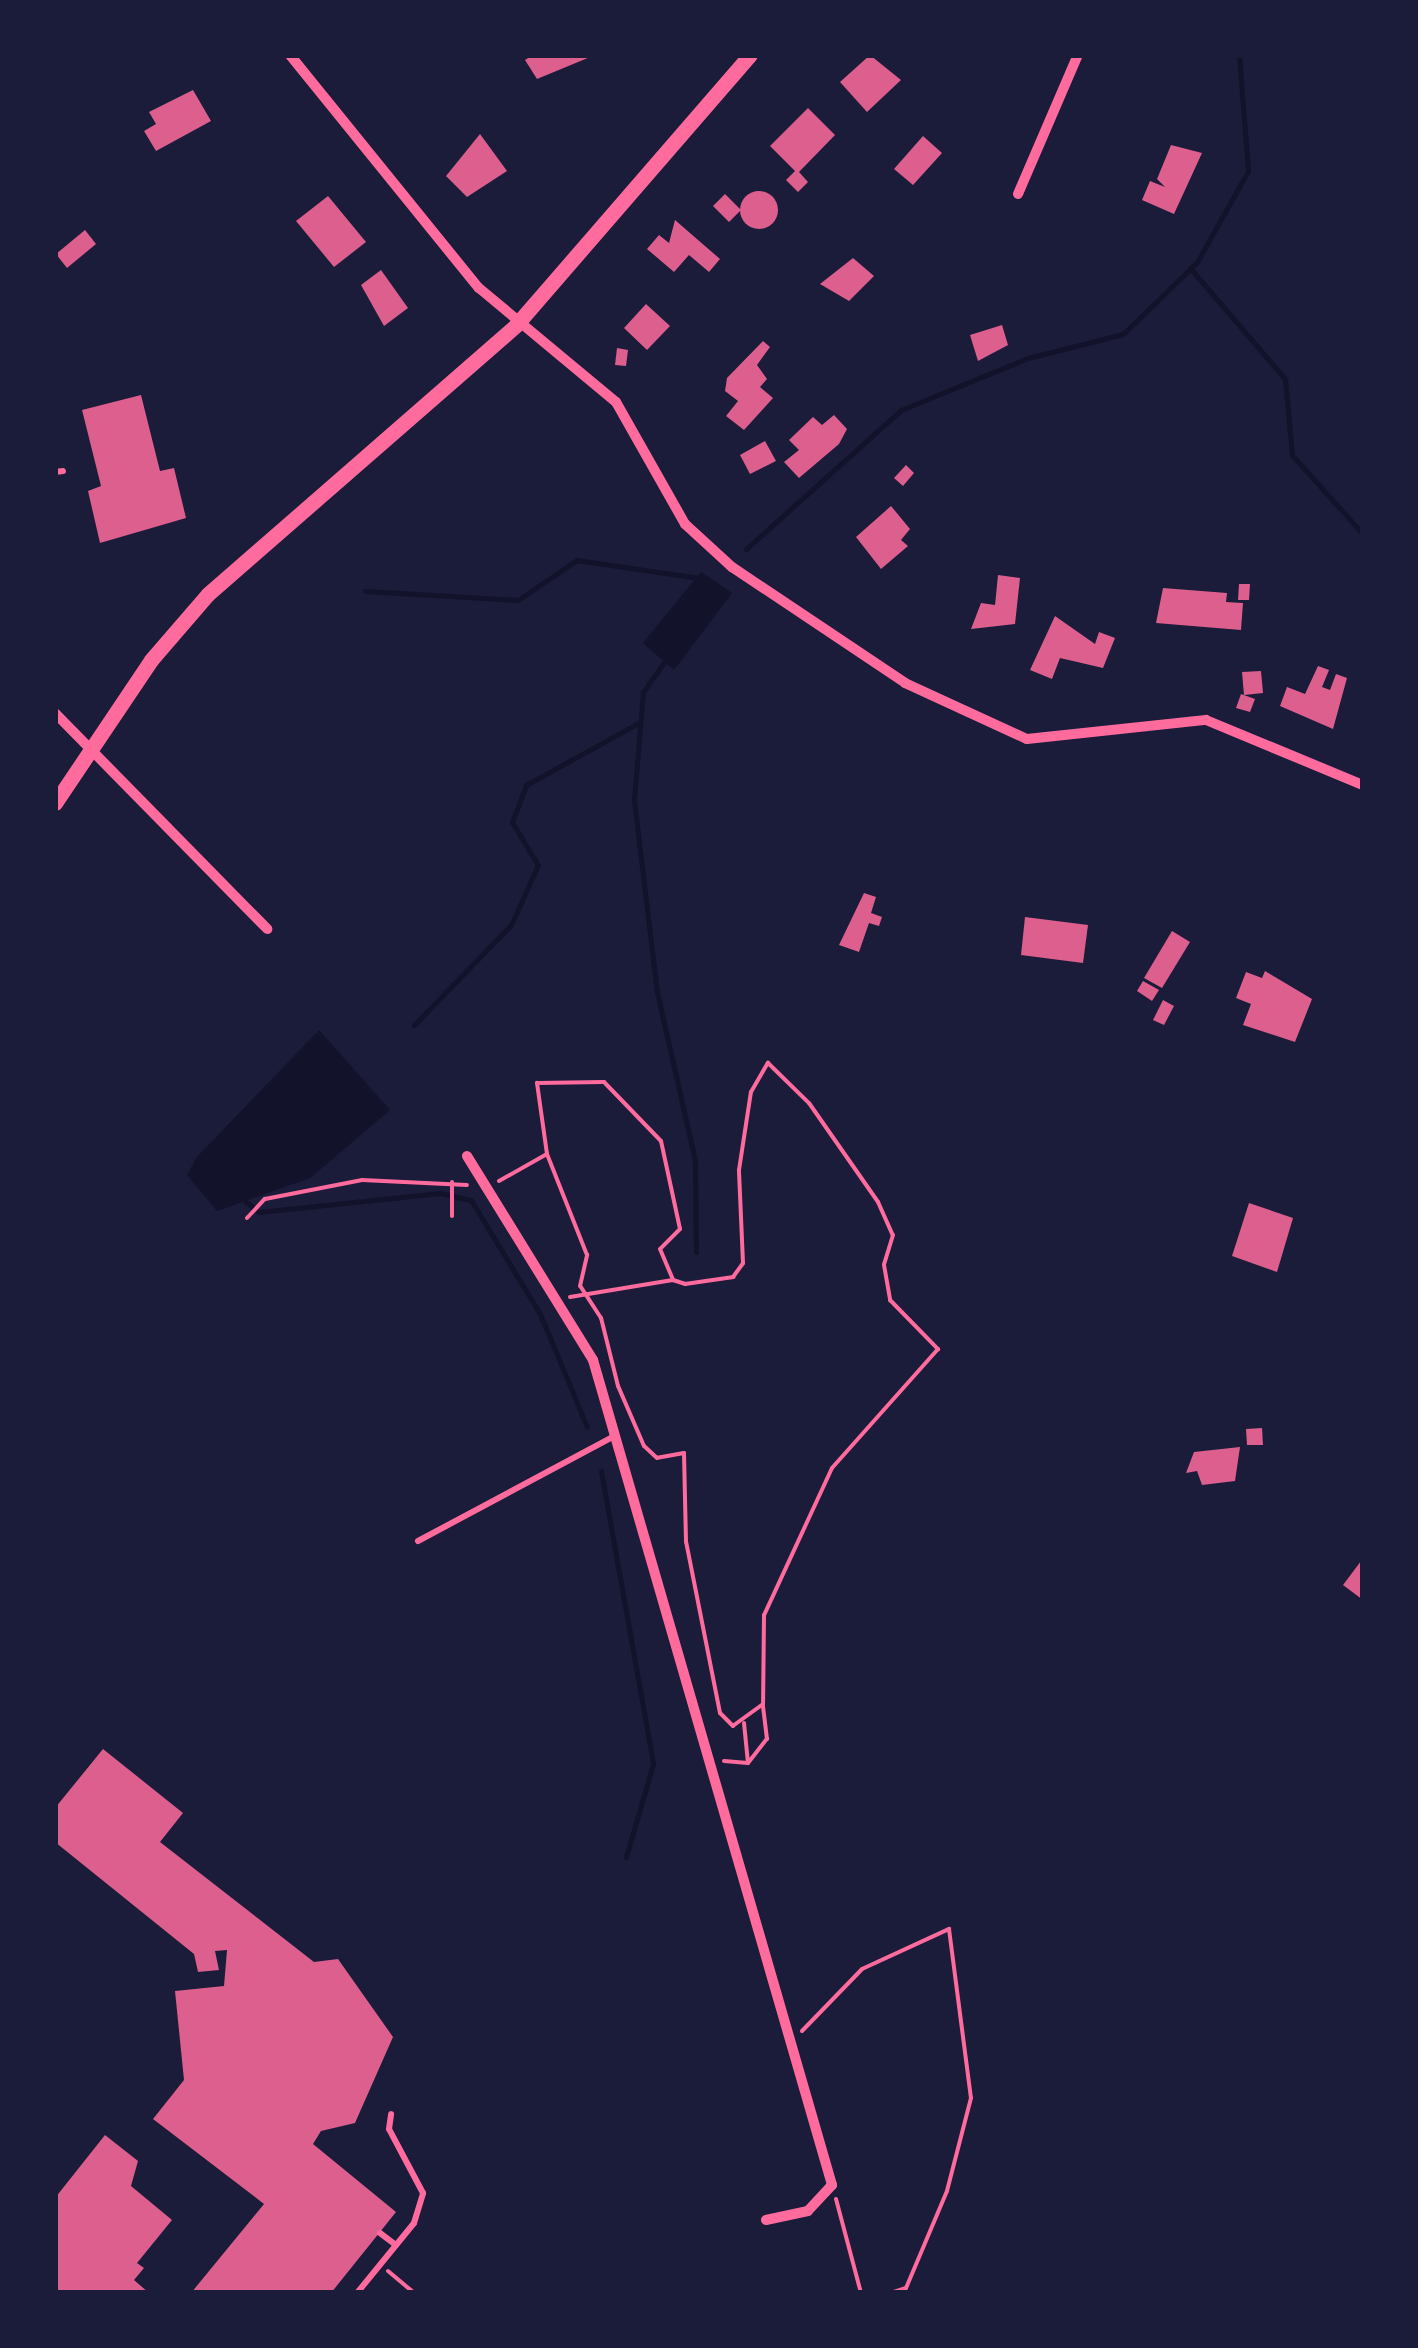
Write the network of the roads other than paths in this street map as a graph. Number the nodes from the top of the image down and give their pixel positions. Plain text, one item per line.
1 (290, 55) edge
2 (750, 55) edge
3 (1078, 55) edge
4 (1018, 194) dead end
5 (516, 325) junction
6 (55, 713) edge
7 (89, 748) junction
8 (1363, 785) edge
9 (55, 803) edge
10 (267, 929) dead end
11 (467, 1156) dead end
12 (614, 1436) junction
13 (418, 1541) dead end
14 (391, 2114) dead end
15 (766, 2220) dead end
16 (380, 2232) dead end
17 (396, 2244) junction
18 (357, 2293) edge

1 - 5 street
2 - 5 street
3 - 4 street
5 - 7 street
5 - 8 street
6 - 7 street
7 - 9 street
7 - 10 street
11 - 12 street
12 - 13 lane
12 - 15 street
14 - 17 lane
16 - 17 lane
17 - 18 lane

